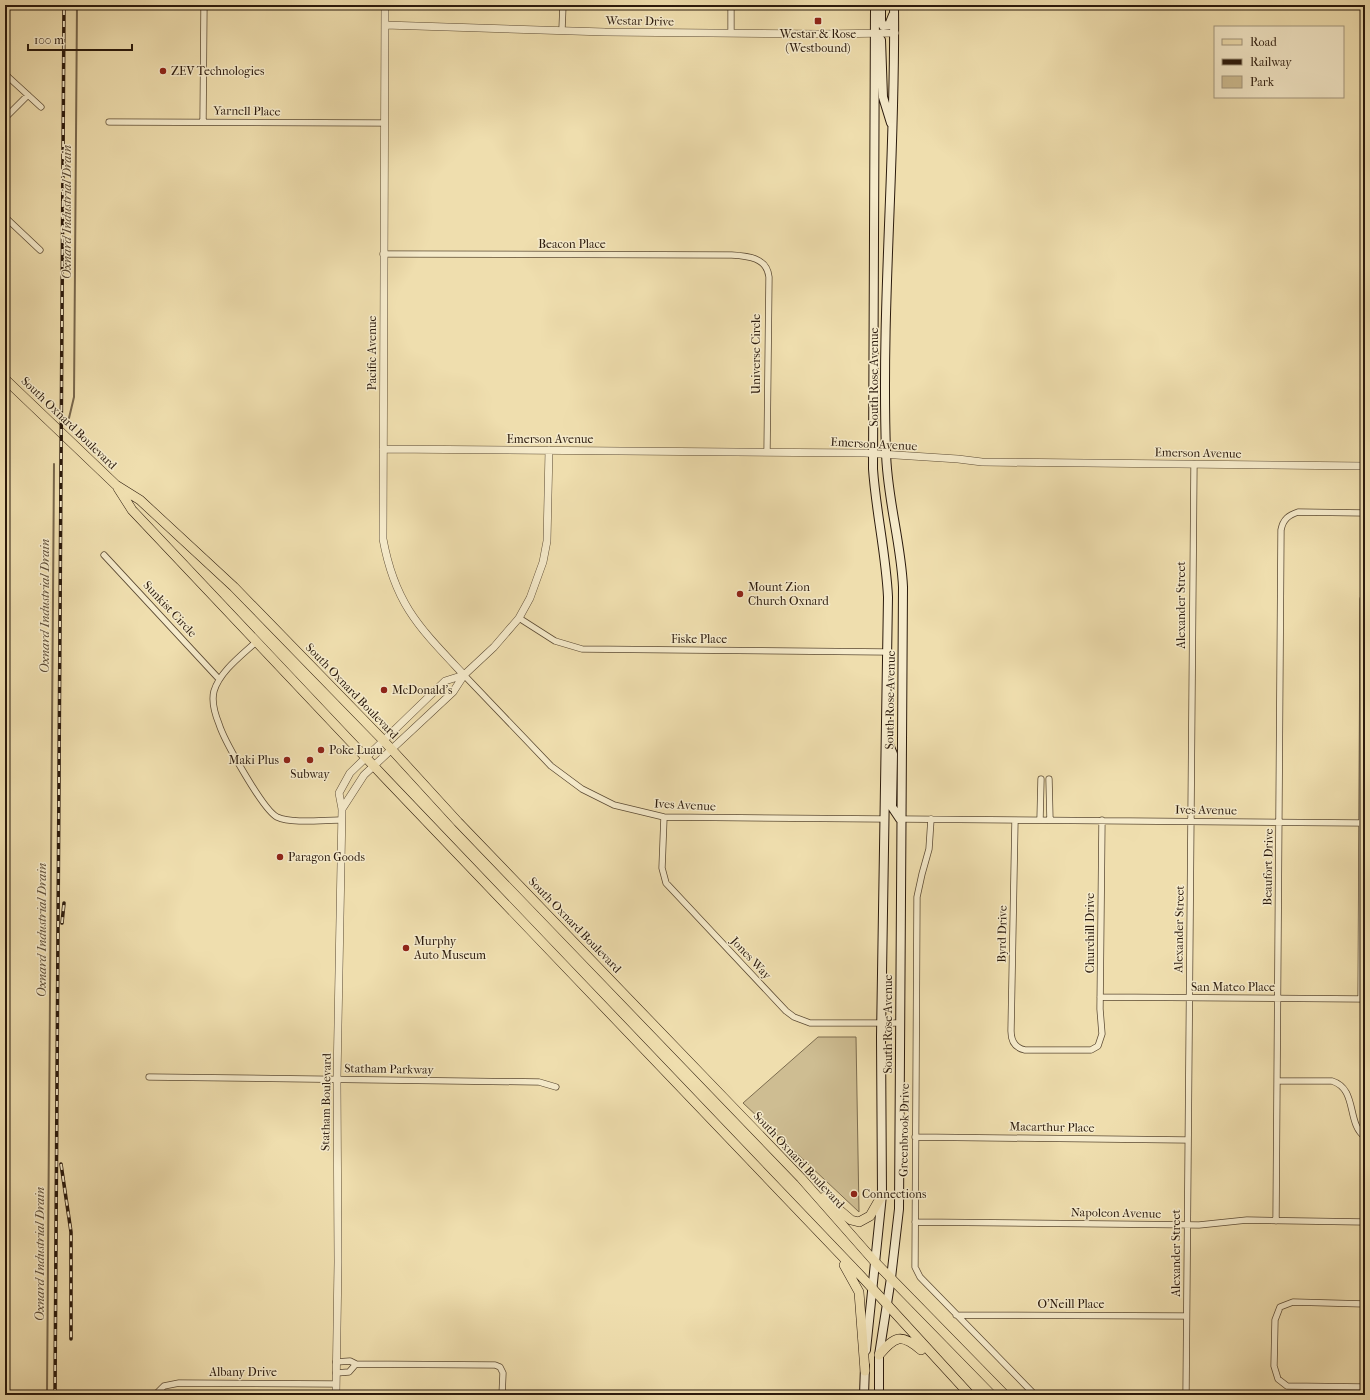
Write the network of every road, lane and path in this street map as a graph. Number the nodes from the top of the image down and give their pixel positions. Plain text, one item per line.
1 (204, 5) edge
2 (385, 5) edge
3 (563, 5) edge
4 (731, 5) edge
5 (875, 5) edge
6 (881, 5) edge
7 (894, 8) edge
8 (385, 25) junction
9 (562, 29) junction
10 (731, 33) junction
11 (895, 33) junction
12 (875, 34) junction
13 (5, 74) edge
14 (28, 94) junction
15 (41, 107) dead end
16 (5, 118) edge
17 (109, 122) dead end
18 (203, 122) junction
19 (384, 123) junction
20 (893, 129) junction
21 (5, 217) edge
22 (40, 250) dead end
23 (383, 254) junction
24 (759, 260) joint
25 (5, 379) edge
26 (382, 449) junction
27 (549, 450) junction
28 (767, 452) junction
29 (873, 454) junction
30 (886, 454) junction
31 (1194, 464) junction
32 (1365, 466) edge
33 (116, 485) junction
34 (1365, 513) edge
35 (104, 555) dead end
36 (1363, 599) dead end
37 (519, 618) junction
38 (257, 641) junction
39 (887, 652) junction
40 (464, 674) junction
41 (219, 678) junction
42 (1364, 725) edge
43 (885, 735) junction
44 (383, 740) junction
45 (392, 750) junction
46 (367, 757) junction
47 (375, 766) junction
48 (1041, 779) dead end
49 (1050, 779) dead end
50 (342, 809) junction
51 (664, 818) junction
52 (885, 818) junction
53 (900, 818) junction
54 (931, 819) junction
55 (340, 820) junction
56 (1014, 820) junction
57 (1040, 820) junction
58 (1050, 820) junction
59 (1102, 820) junction
60 (1190, 821) junction
61 (1279, 822) junction
62 (1362, 823) junction
63 (1100, 997) junction
64 (1189, 998) junction
65 (1363, 998) edge
66 (1277, 999) junction
67 (882, 1023) junction
68 (900, 1023) junction
69 (1098, 1046) joint
70 (149, 1077) dead end
71 (337, 1079) junction
72 (1277, 1081) junction
73 (556, 1086) dead end
74 (915, 1137) junction
75 (1365, 1137) edge
76 (1188, 1140) junction
77 (801, 1178) junction
78 (882, 1195) junction
79 (1276, 1221) junction
80 (914, 1222) junction
81 (1365, 1222) edge
82 (1187, 1224) junction
83 (834, 1249) junction
84 (875, 1262) junction
85 (891, 1278) junction
86 (873, 1290) junction
87 (886, 1304) junction
88 (1365, 1304) edge
89 (956, 1315) junction
90 (1186, 1316) junction
91 (879, 1355) junction
92 (336, 1362) junction
93 (356, 1364) junction
94 (945, 1369) junction
95 (865, 1371) junction
96 (336, 1373) junction
97 (336, 1384) junction
98 (1365, 1387) edge
99 (155, 1395) edge
100 (336, 1395) edge
101 (502, 1395) edge
102 (864, 1395) edge
103 (879, 1395) edge
104 (970, 1395) edge
105 (1005, 1395) edge
106 (1035, 1395) edge
107 (1186, 1395) edge

1 - 18 street
2 - 8 street, Pacific Avenue
3 - 9 street
4 - 10 street
5 - 12 main road, South Rose Avenue
6 - 7 main road
7 - 11 main road, South Rose Avenue
8 - 9 street, Westar Drive
8 - 19 street, Pacific Avenue
9 - 10 street, Westar Drive
10 - 12 street, Westar Drive
11 - 12 street, Westar Drive
11 - 20 main road, South Rose Avenue
12 - 20 main road
12 - 29 main road, South Rose Avenue
13 - 14 street
14 - 15 street
14 - 16 street
17 - 18 street, Yarnell Place
18 - 19 street, Yarnell Place
19 - 23 street, Pacific Avenue
20 - 30 main road, South Rose Avenue
21 - 22 street
23 - 24 street, Beacon Place
23 - 26 street, Pacific Avenue
24 - 28 street, Universe Circle
25 - 33 main road, South Oxnard Boulevard
26 - 27 street, Emerson Avenue
26 - 40 street, Pacific Avenue
27 - 28 street, Emerson Avenue
27 - 37 street, Statham Boulevard
28 - 29 street, Emerson Avenue
29 - 30 street, Emerson Avenue
29 - 39 main road, South Rose Avenue
30 - 31 street, Emerson Avenue
30 - 53 main road, South Rose Avenue
31 - 32 street, Emerson Avenue
31 - 60 street, Alexander Street
33 - 38 main road, South Oxnard Boulevard
33 - 44 main road, South Oxnard Boulevard
34 - 61 street, Beaufort Drive
35 - 41 street, Sunkist Circle
36 - 42 street
37 - 39 street, Fiske Place
37 - 40 street, Statham Boulevard
38 - 41 street
38 - 46 main road, South Oxnard Boulevard
39 - 43 main road, South Rose Avenue
40 - 44 street, Statham Boulevard
40 - 45 street, Statham Boulevard
40 - 51 street, Ives Avenue
41 - 55 street
42 - 62 street
43 - 52 main road, South Rose Avenue
43 - 53 main road
44 - 45 main road, South Oxnard Boulevard
44 - 46 street, Statham Boulevard
45 - 47 street, Statham Boulevard
45 - 77 main road, South Oxnard Boulevard
46 - 47 main road, South Oxnard Boulevard
46 - 50 street, Statham Boulevard
47 - 50 street, Statham Boulevard
47 - 83 main road, South Oxnard Boulevard
48 - 57 street
49 - 58 street
50 - 55 street, Statham Boulevard
51 - 52 street, Ives Avenue
51 - 67 street, Jones Way
52 - 67 main road, South Rose Avenue
53 - 54 street, Ives Avenue
53 - 68 main road, South Rose Avenue
54 - 56 street, Ives Avenue
54 - 74 street, Greenbrook Drive
55 - 71 street, Statham Boulevard
56 - 57 street, Ives Avenue
56 - 69 street, Byrd Drive
57 - 58 street, Ives Avenue
58 - 59 street, Ives Avenue
59 - 60 street, Ives Avenue
59 - 63 street, Churchill Drive
60 - 61 street, Ives Avenue
60 - 64 street, Alexander Street
61 - 62 street, Ives Avenue
61 - 66 street, Beaufort Drive
62 - 65 street
63 - 64 street, San Mateo Place
63 - 69 street, Churchill Drive
64 - 66 street, San Mateo Place
64 - 76 street, Alexander Street
65 - 66 street, San Mateo Place
66 - 72 street, Beaufort Drive
67 - 68 street, Jones Way
67 - 78 main road, South Rose Avenue
68 - 85 main road, South Rose Avenue
70 - 71 street, Statham Parkway
71 - 73 street, Statham Parkway
71 - 92 street, Statham Boulevard
72 - 75 street
72 - 79 street, Beaufort Drive
74 - 76 street, Macarthur Place
74 - 80 street, Greenbrook Drive
76 - 82 street, Alexander Street
77 - 78 main road
77 - 84 main road, South Oxnard Boulevard
78 - 84 main road, South Rose Avenue
79 - 81 street, Napoleon Avenue
79 - 82 street, Napoleon Avenue
80 - 82 street, Napoleon Avenue
80 - 89 street, Greenbrook Drive
82 - 90 street, Alexander Street
83 - 86 main road, South Oxnard Boulevard
83 - 95 main road
84 - 85 main road, South Oxnard Boulevard
84 - 86 main road, South Rose Avenue
85 - 87 main road, South Rose Avenue
85 - 105 main road, South Oxnard Boulevard
86 - 87 main road, South Oxnard Boulevard
86 - 95 main road, South Rose Avenue
87 - 91 main road, South Rose Avenue
87 - 94 main road, South Oxnard Boulevard
88 - 98 street
89 - 90 street, O'Neill Place
89 - 106 street, Greenbrook Drive
90 - 107 street, Alexander Street
91 - 94 main road
91 - 103 main road, South Rose Avenue
92 - 93 street
92 - 96 street, Statham Boulevard
93 - 96 street
93 - 101 street
94 - 104 main road, South Oxnard Boulevard
95 - 102 main road, South Rose Avenue
96 - 97 street, Statham Boulevard
97 - 99 street, Albany Drive
97 - 100 street, Statham Boulevard

